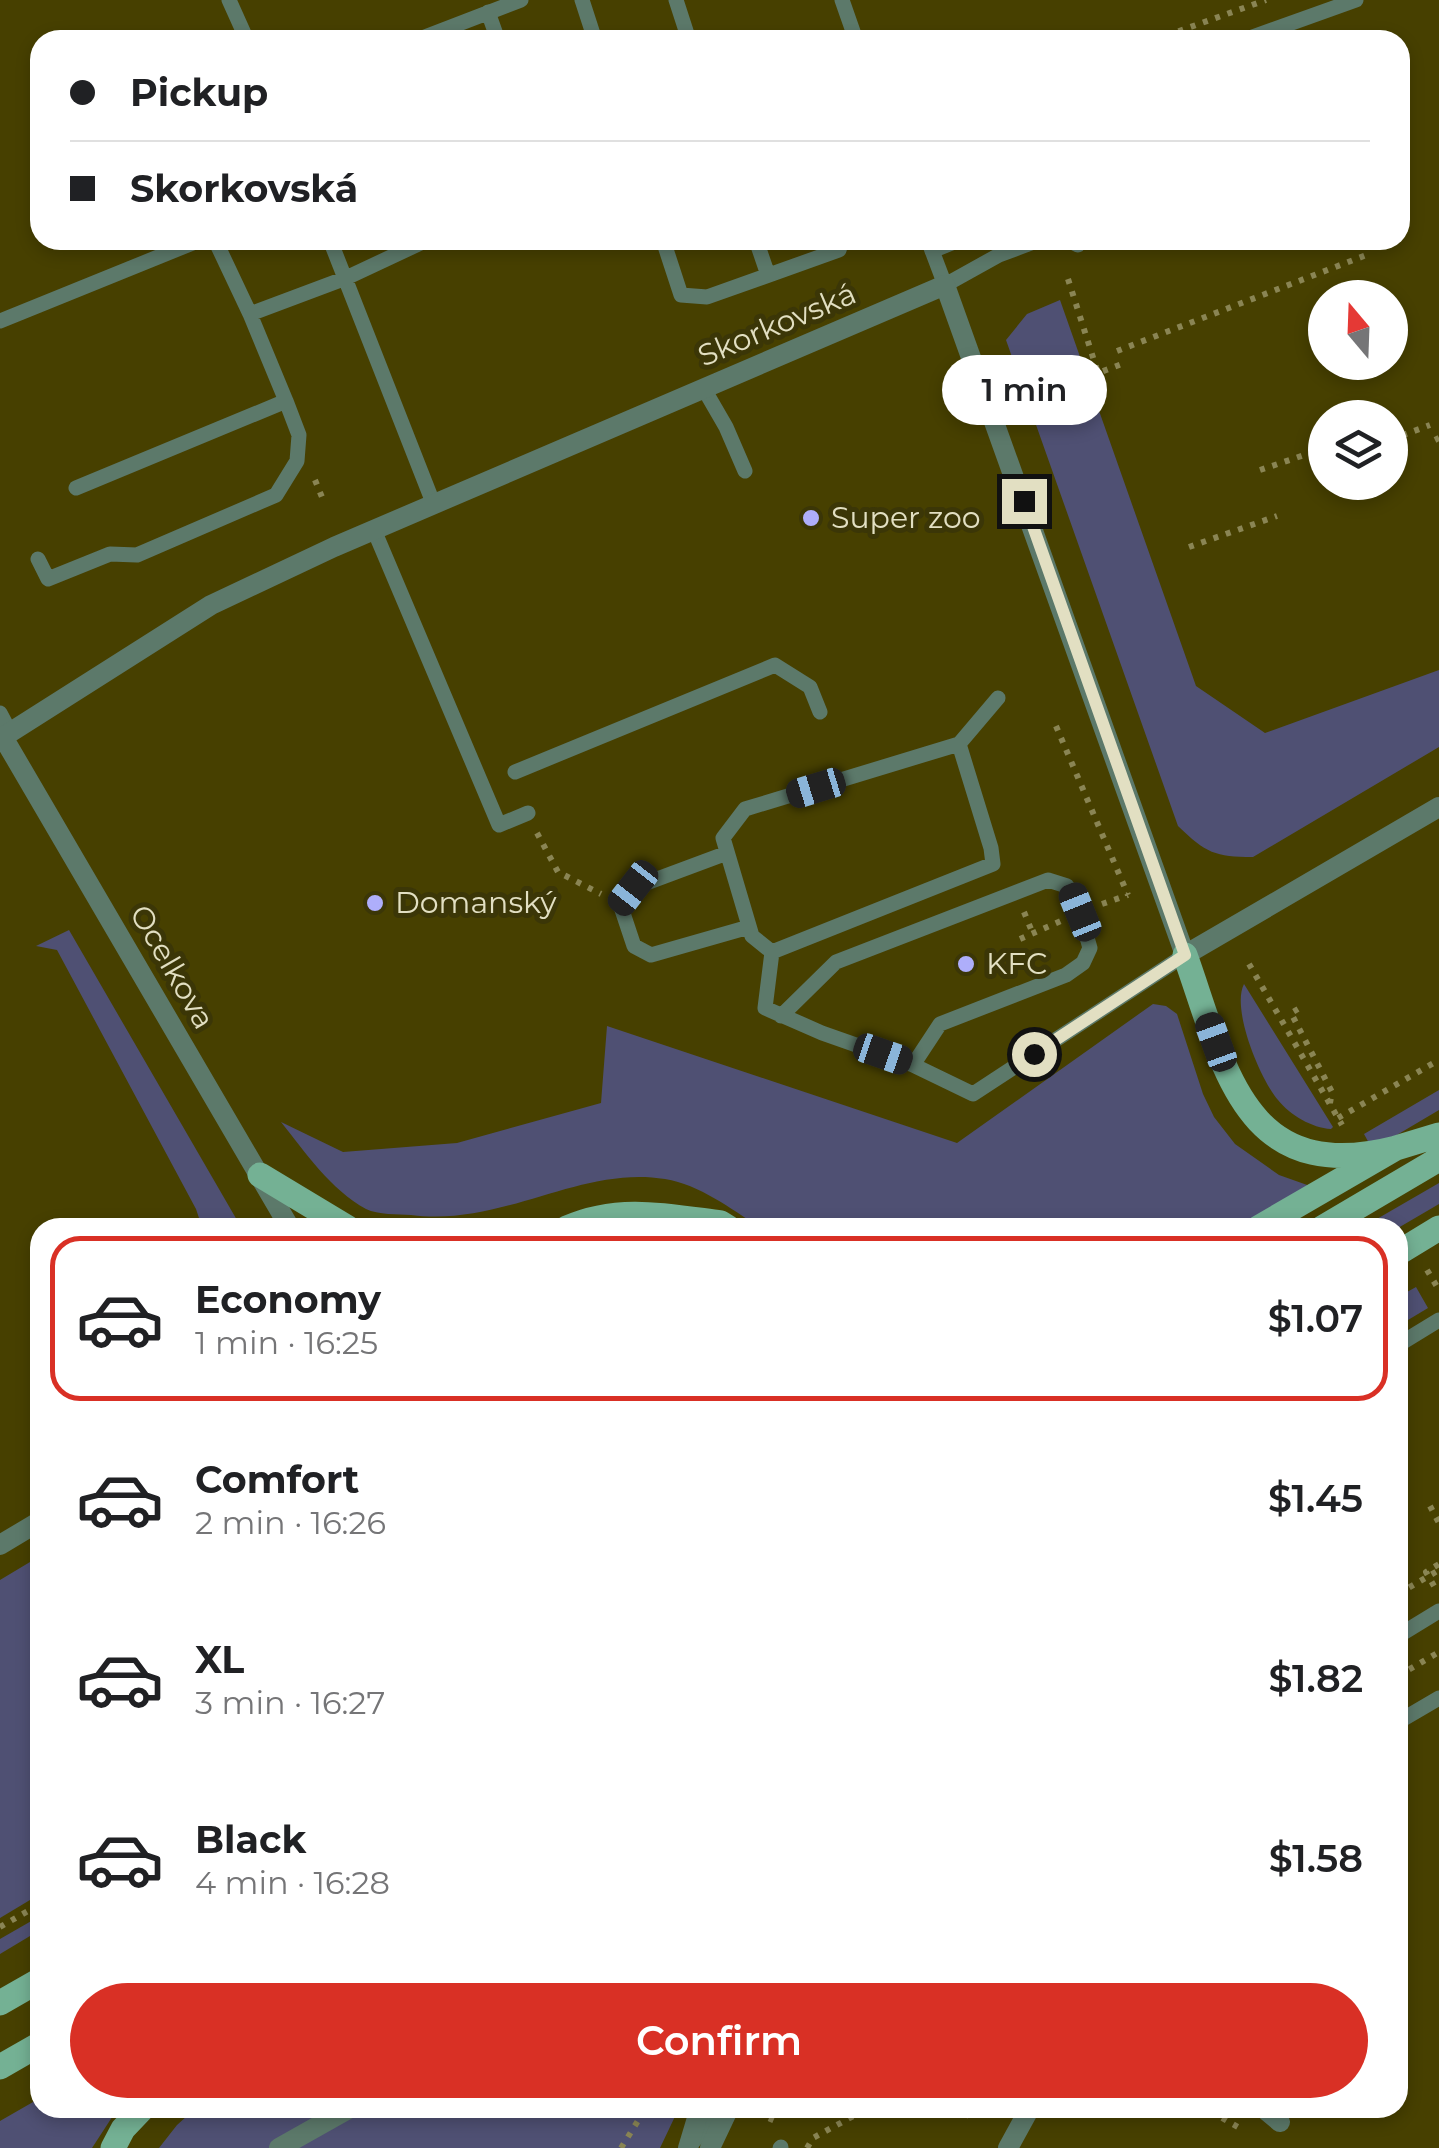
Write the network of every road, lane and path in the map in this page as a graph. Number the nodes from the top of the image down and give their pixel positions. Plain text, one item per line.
1 (229, 0) edge
2 (521, 0) edge
3 (582, 0) edge
4 (676, 0) edge
5 (842, 0) edge
6 (1266, 0) edge
7 (1356, 0) edge
8 (488, 12) junction
9 (242, 30) edge
10 (442, 30) edge
11 (494, 30) edge
12 (592, 30) edge
13 (686, 30) edge
14 (852, 30) edge
15 (1182, 30) edge
16 (1272, 30) edge
17 (175, 250) edge
18 (219, 250) edge
19 (334, 250) edge
20 (406, 250) edge
21 (666, 250) edge
22 (759, 250) edge
23 (838, 250) edge
24 (931, 250) edge
25 (1012, 250) edge
26 (1369, 254) dead end
27 (768, 275) junction
28 (346, 278) junction
29 (1068, 279) dead end
30 (944, 285) junction
31 (250, 314) junction
32 (0, 321) edge
33 (1118, 351) dead end
34 (1122, 364) dead end
35 (704, 389) junction
36 (286, 400) junction
37 (1430, 425) dead end
38 (1408, 433) edge
39 (1308, 454) edge
40 (1260, 470) dead end
41 (745, 471) dead end
42 (76, 488) dead end
43 (434, 505) junction
44 (1277, 516) dead end
45 (374, 530) junction
46 (1189, 547) dead end
47 (38, 559) dead end
48 (998, 698) dead end
49 (820, 712) dead end
50 (1056, 726) dead end
51 (3, 730) edge
52 (959, 744) junction
53 (515, 772) dead end
54 (1439, 808) edge
55 (530, 818) joint
56 (727, 853) junction
57 (620, 904) junction
58 (1086, 910) dead end
59 (1071, 916) dead end
60 (749, 926) junction
61 (1020, 939) dead end
62 (772, 952) junction
63 (1185, 955) junction
64 (1250, 964) dead end
65 (1298, 1009) dead end
66 (780, 1016) junction
67 (1439, 1060) edge
68 (913, 1065) junction
69 (1338, 1118) dead end
70 (1439, 1135) edge
71 (1396, 1148) junction
72 (1439, 1159) edge
73 (260, 1175) junction
74 (284, 1218) edge
75 (331, 1218) edge
76 (593, 1218) edge
77 (656, 1218) edge
78 (1275, 1218) edge
79 (1339, 1218) edge
80 (1439, 1228) edge
81 (1408, 1247) edge
82 (1439, 1320) edge
83 (1408, 1339) edge
84 (1430, 1506) dead end
85 (1439, 1524) edge
86 (30, 1527) edge
87 (0, 1545) edge
88 (1439, 1567) edge
89 (1434, 1586) dead end
90 (1408, 1587) edge
91 (1439, 1611) edge
92 (1408, 1630) edge
93 (1439, 1652) edge
94 (1408, 1670) edge
95 (1439, 1698) edge
96 (1408, 1716) edge
97 (30, 1910) edge
98 (0, 1927) edge
99 (30, 1986) edge
100 (0, 2003) edge
101 (30, 2050) edge
102 (0, 2067) edge
103 (134, 2118) edge
104 (332, 2118) edge
105 (640, 2118) edge
106 (697, 2118) edge
107 (711, 2118) edge
108 (723, 2118) edge
109 (849, 2118) edge
110 (1024, 2118) edge
111 (1222, 2118) dead end
112 (1243, 2130) dead end
113 (113, 2148) edge
114 (279, 2148) edge
115 (621, 2148) edge
116 (688, 2148) edge
117 (710, 2148) edge
118 (807, 2148) edge
119 (1008, 2148) edge

1 - 9 lane
2 - 8 lane
3 - 12 lane
4 - 13 lane
5 - 14 lane
6 - 15 path
7 - 16 lane
8 - 10 lane
8 - 11 lane
17 - 32 lane
18 - 31 lane
19 - 28 lane
20 - 28 lane
21 - 27 lane
22 - 27 lane
23 - 27 lane
24 - 30 lane
25 - 30 lane
26 - 33 path
28 - 31 lane
28 - 43 lane
29 - 34 path
30 - 35 street, Skorkovská
30 - 63 street
31 - 36 lane
35 - 41 lane
35 - 43 street, Skorkovská
36 - 42 lane
36 - 47 lane
37 - 38 path
39 - 40 path
43 - 45 street, Skorkovská
44 - 46 path
45 - 51 street, Skorkovská
45 - 55 lane
48 - 52 lane
49 - 53 lane
50 - 58 path
51 - 73 street, Ocelkova
52 - 56 lane
52 - 62 lane
54 - 63 street
55 - 57 path
56 - 57 lane
56 - 60 lane
57 - 60 lane
59 - 61 path
60 - 62 lane
62 - 66 lane
63 - 68 lane
63 - 71 main road
64 - 65 path
66 - 68 lane
66 - 68 lane
67 - 69 path
70 - 71 main road
71 - 78 main road
72 - 79 main road
73 - 74 street, Ocelkova
73 - 75 main road
76 - 77 main road
80 - 81 main road
82 - 83 lane
84 - 85 path
86 - 87 street
88 - 89 path
88 - 90 path
91 - 92 lane
93 - 94 path
95 - 96 lane
97 - 98 path
99 - 100 main road
101 - 102 main road
103 - 113 main road
104 - 114 street
105 - 115 path
106 - 116 street
107 - 116 lane
108 - 117 street
109 - 118 path
110 - 119 street
111 - 112 path

